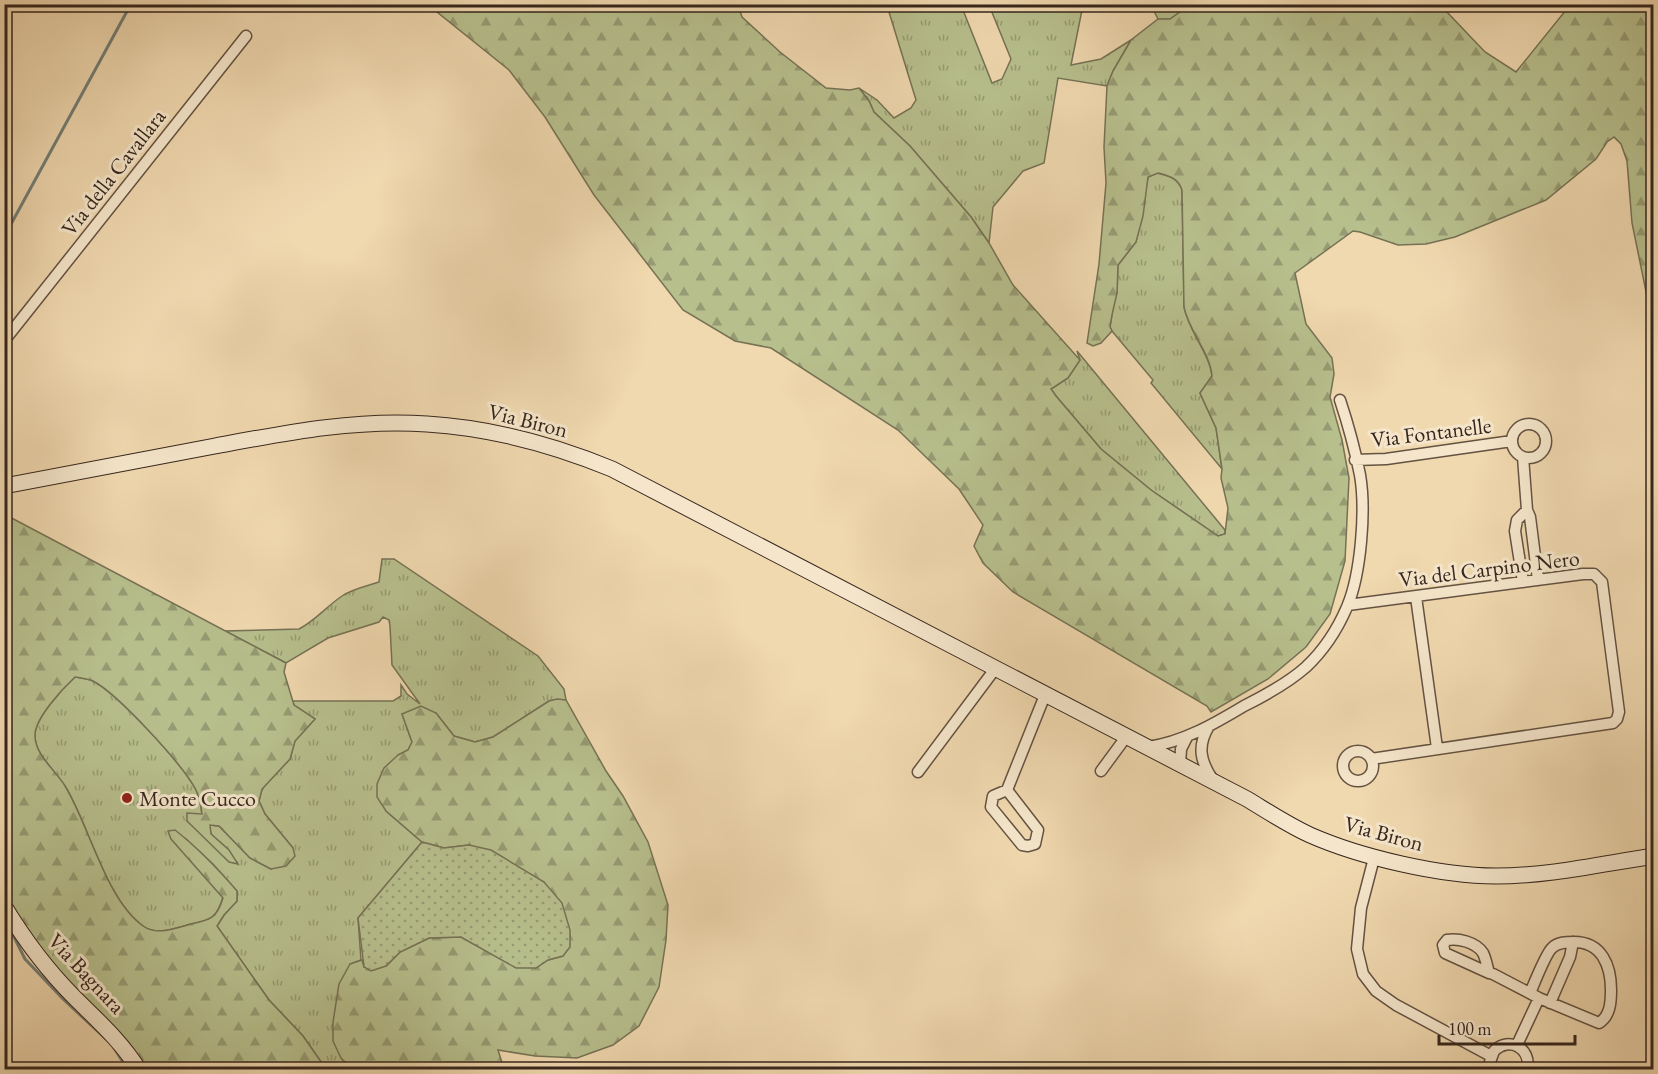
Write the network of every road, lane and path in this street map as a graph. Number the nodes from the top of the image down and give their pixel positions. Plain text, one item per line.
1 (246, 36) dead end
2 (7, 333) edge
3 (1340, 400) dead end
4 (1512, 441) junction
5 (1523, 457) junction
6 (1355, 460) junction
7 (4, 486) edge
8 (1527, 510) junction
9 (1538, 580) junction
10 (1523, 582) junction
11 (1416, 597) junction
12 (1348, 605) junction
13 (995, 669) junction
14 (1045, 695) junction
15 (1210, 726) junction
16 (1126, 737) junction
17 (1187, 737) junction
18 (1148, 747) junction
19 (1200, 747) junction
20 (1437, 748) junction
21 (1371, 759) dead end
22 (1180, 765) junction
23 (1101, 771) dead end
24 (918, 772) dead end
25 (1215, 784) junction
26 (1007, 790) junction
27 (1653, 856) edge
28 (1374, 858) junction
29 (4, 906) edge
30 (1573, 942) junction
31 (1489, 973) dead end
32 (1534, 996) junction
33 (1550, 1003) junction
34 (1517, 1046) junction
35 (1491, 1056) junction
36 (139, 1070) edge
37 (1491, 1070) edge
38 (1527, 1070) edge

1 - 2 street, Via della Cavallara
3 - 6 street
4 - 5 street
4 - 5 street
4 - 6 street, Via Fontanelle
5 - 8 street
6 - 12 street
7 - 13 street, Via Biron
8 - 9 street
8 - 10 street
9 - 10 street, Via del Carpino Nero
9 - 20 street, Via del Carpino Nero
10 - 11 street, Via del Carpino Nero
11 - 12 street, Via del Carpino Nero
11 - 20 street
12 - 15 street
13 - 14 street, Via Biron
13 - 24 street
14 - 16 street, Via Biron
14 - 26 street
15 - 17 street
15 - 19 street
16 - 18 street, Via Biron
16 - 23 street
17 - 18 street
17 - 22 street
18 - 22 street, Via Biron
19 - 22 street
19 - 25 street
20 - 21 street, Via del Carpino Nero
22 - 25 street, Via Biron
25 - 28 street, Via Biron
26 - 26 street
27 - 28 street, Via Biron
28 - 35 street
29 - 36 street, Via Bagnara
30 - 32 street
30 - 33 street
30 - 33 street
31 - 32 street
32 - 33 street
32 - 34 street
34 - 35 street
34 - 38 street
35 - 37 street

